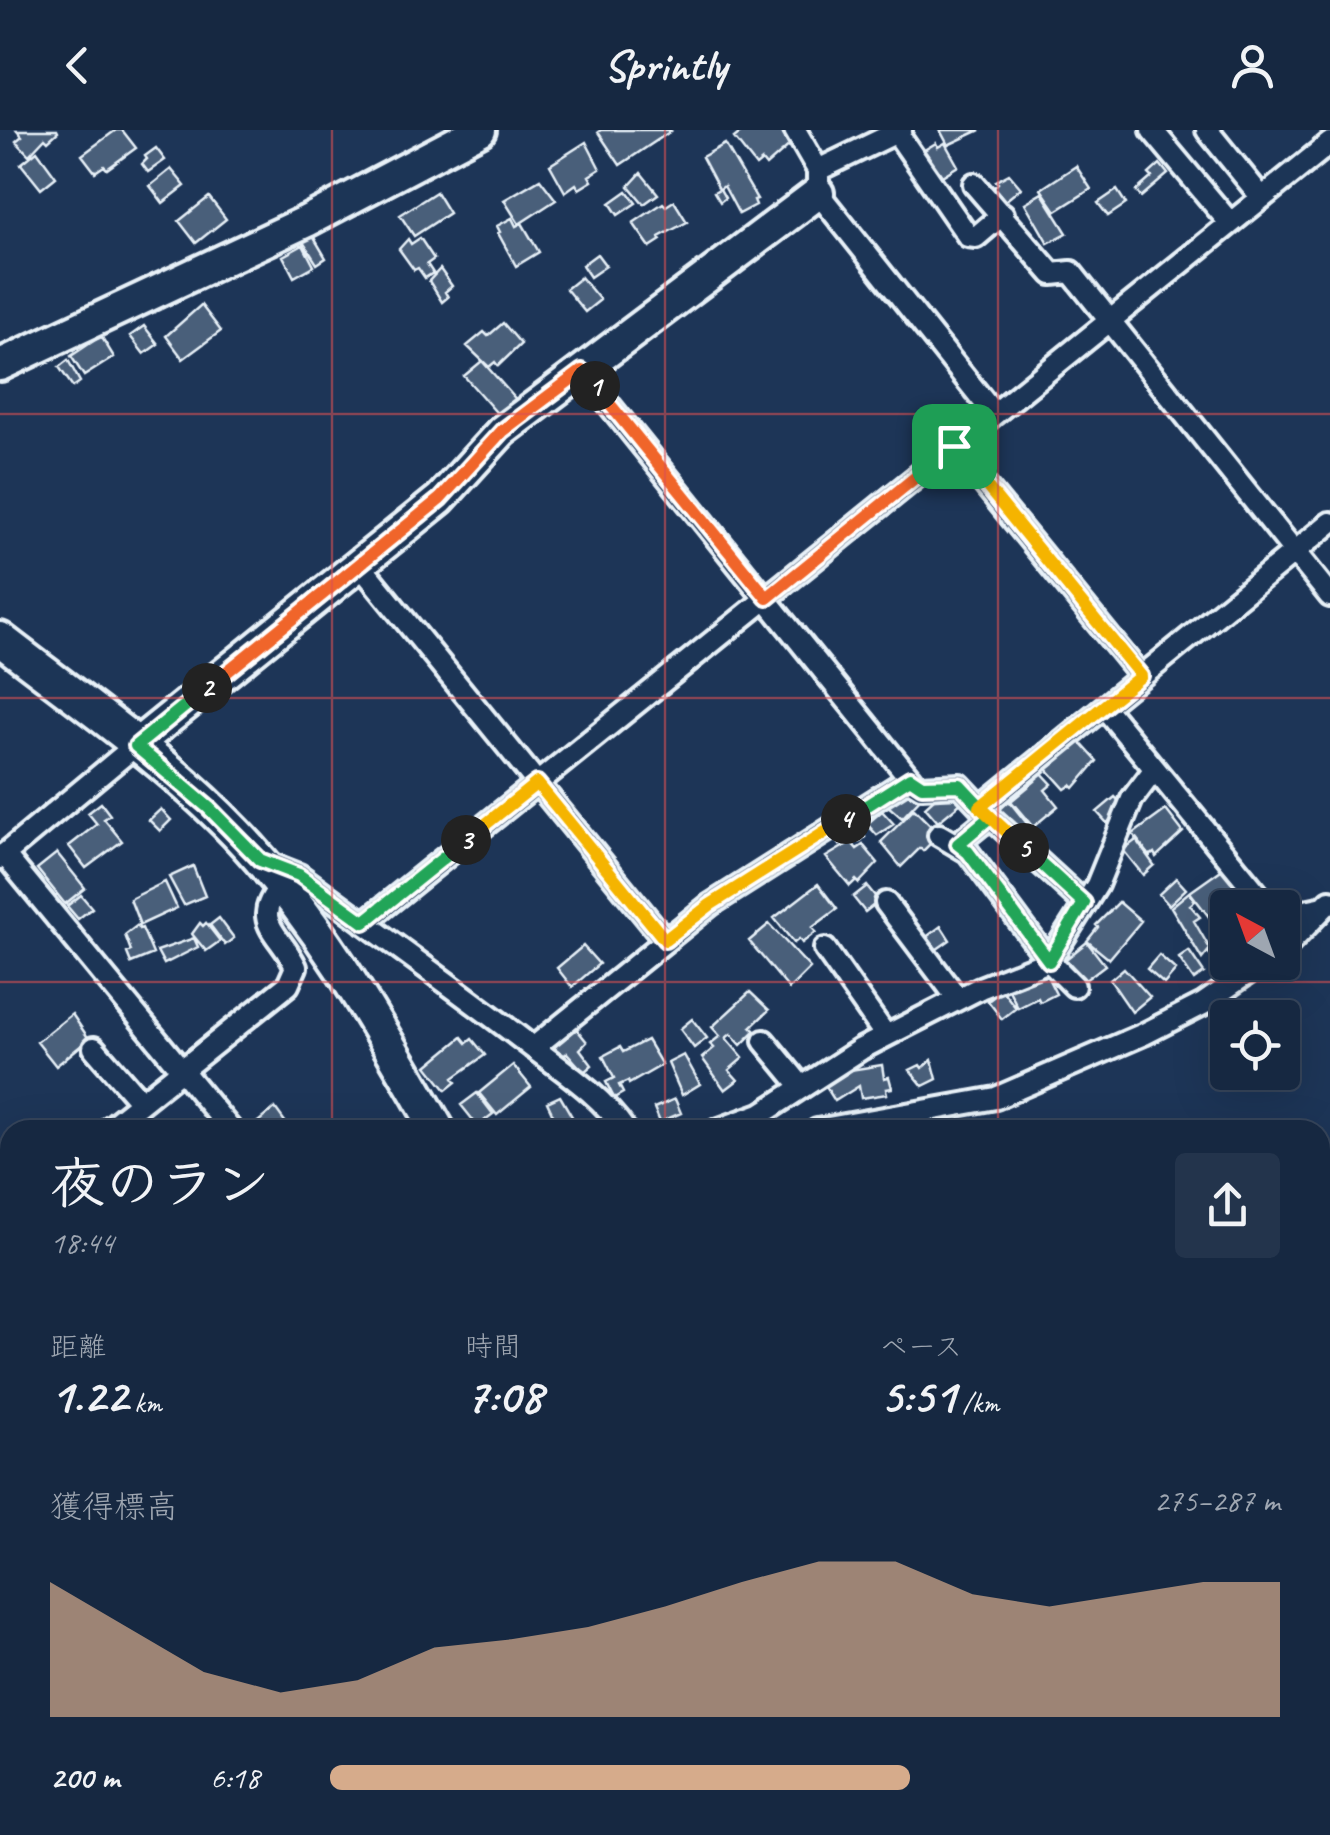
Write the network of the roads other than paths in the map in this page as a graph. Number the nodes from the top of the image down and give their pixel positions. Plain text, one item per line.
1 (480, 130) edge
2 (795, 130) edge
3 (1152, 130) edge
4 (1207, 130) edge
5 (899, 132) edge
6 (1330, 143) edge
7 (818, 182) junction
8 (974, 184) dead end
9 (1262, 198) junction
10 (1003, 214) junction
11 (1230, 224) junction
12 (1109, 322) junction
13 (0, 365) edge
14 (582, 371) junction
15 (994, 414) junction
16 (954, 446) junction
17 (1330, 523) edge
18 (1296, 551) junction
19 (360, 565) junction
20 (1330, 596) edge
21 (767, 598) junction
22 (0, 638) edge
23 (1141, 676) junction
24 (1104, 707) junction
25 (136, 746) junction
26 (1154, 770) junction
27 (910, 778) junction
28 (537, 783) junction
29 (985, 812) junction
30 (2, 856) edge
31 (260, 860) junction
32 (282, 885) junction
33 (1254, 890) edge
34 (886, 903) dead end
35 (1084, 903) junction
36 (1328, 904) edge
37 (1300, 911) edge
38 (364, 922) junction
39 (1300, 933) edge
40 (665, 940) junction
41 (825, 949) dead end
42 (1049, 961) junction
43 (1238, 980) edge
44 (1074, 986) dead end
45 (958, 1000) junction
46 (886, 1036) junction
47 (764, 1041) dead end
48 (94, 1048) dead end
49 (533, 1048) junction
50 (181, 1070) junction
51 (802, 1087) junction
52 (141, 1102) junction
53 (119, 1120) edge
54 (223, 1120) edge
55 (432, 1120) edge
56 (618, 1120) edge
57 (744, 1120) edge
58 (873, 1120) edge

1 - 13 street
2 - 7 street
3 - 11 street
4 - 9 street
5 - 7 street
5 - 10 street
6 - 9 street
7 - 14 street
7 - 15 street
8 - 10 street
9 - 11 street
10 - 12 street
11 - 12 street
12 - 15 street
12 - 18 street
14 - 19 street
14 - 21 street
15 - 16 street
16 - 21 street
16 - 23 street
17 - 18 street
18 - 20 street
18 - 23 street
19 - 25 street
19 - 28 street
21 - 27 street
21 - 28 street
22 - 25 main road
23 - 24 street
24 - 26 street
24 - 29 street
25 - 30 street
25 - 31 main road
26 - 33 street
26 - 35 street
27 - 29 street
27 - 40 street
28 - 38 street
28 - 40 street
29 - 35 street
29 - 42 street
30 - 50 street
31 - 32 main road
31 - 38 street
32 - 50 street
32 - 55 main road
34 - 45 street
35 - 42 street
36 - 37 street
36 - 39 street
38 - 49 street
40 - 49 street
41 - 46 street
42 - 44 street
42 - 45 street
43 - 58 street
45 - 46 street
46 - 51 street
47 - 51 street
48 - 52 street
49 - 56 street
50 - 52 street
50 - 54 street
51 - 57 street
52 - 53 street

